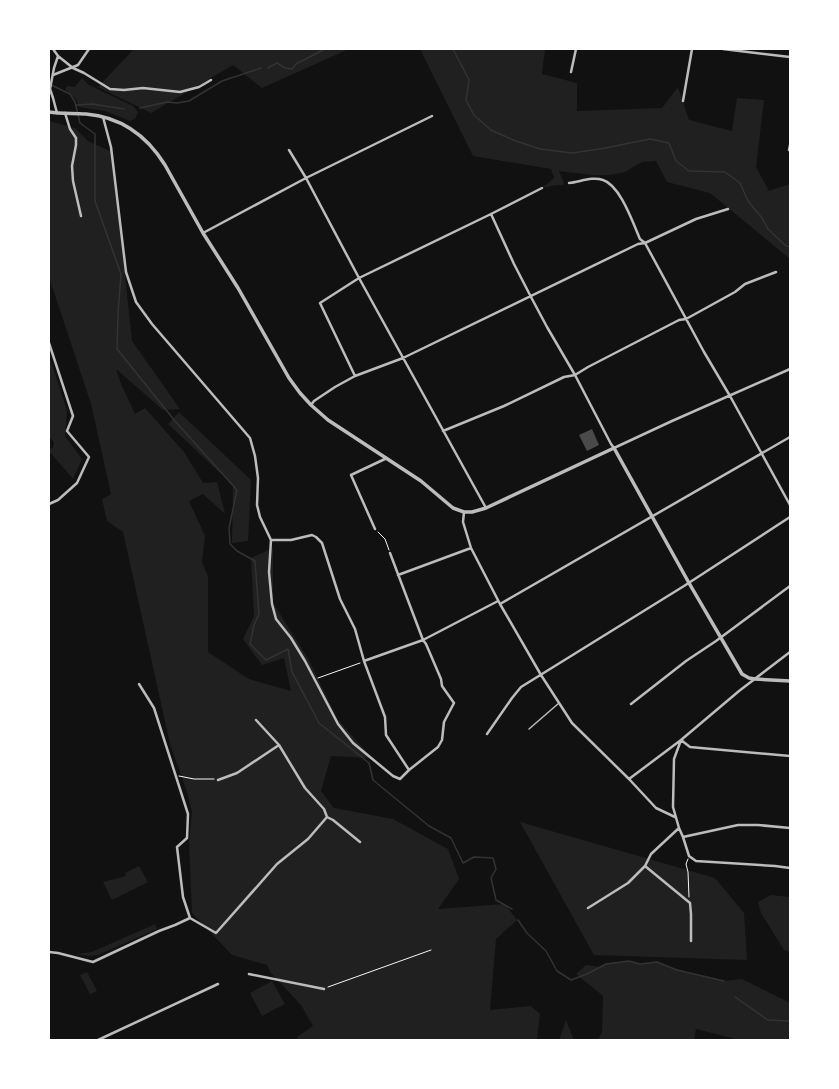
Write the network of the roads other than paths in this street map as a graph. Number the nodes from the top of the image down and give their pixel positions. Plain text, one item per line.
1 (53, 49) edge
2 (90, 49) edge
3 (576, 49) edge
4 (692, 49) edge
5 (723, 49) edge
6 (58, 56) junction
7 (790, 57) edge
8 (74, 68) junction
9 (571, 72) dead end
10 (52, 77) junction
11 (211, 80) dead end
12 (50, 89) edge
13 (683, 101) dead end
14 (49, 112) edge
15 (57, 113) junction
16 (65, 113) junction
17 (432, 116) dead end
18 (103, 117) junction
19 (790, 146) edge
20 (289, 150) dead end
21 (789, 150) edge
22 (306, 178) junction
23 (569, 183) dead end
24 (542, 188) dead end
25 (728, 209) dead end
26 (491, 214) junction
27 (81, 216) dead end
28 (203, 233) junction
29 (645, 243) junction
30 (776, 272) dead end
31 (359, 278) junction
32 (531, 297) junction
33 (686, 319) junction
34 (49, 343) edge
35 (403, 358) junction
36 (790, 369) edge
37 (575, 375) junction
38 (355, 376) junction
39 (730, 396) junction
40 (311, 405) junction
41 (443, 431) junction
42 (790, 437) edge
43 (614, 448) junction
44 (761, 454) junction
45 (387, 458) junction
46 (49, 504) edge
47 (790, 505) edge
48 (486, 508) junction
49 (464, 512) junction
50 (652, 516) junction
51 (790, 517) edge
52 (375, 529) road end
53 (271, 540) junction
54 (470, 548) junction
55 (390, 553) road end
56 (398, 575) junction
57 (689, 583) junction
58 (790, 586) edge
59 (499, 603) junction
60 (721, 638) junction
61 (423, 640) junction
62 (790, 652) edge
63 (364, 661) junction
64 (541, 675) junction
65 (755, 679) junction
66 (790, 682) edge
67 (139, 684) dead end
68 (559, 703) junction
69 (631, 704) dead end
70 (256, 720) dead end
71 (529, 729) dead end
72 (487, 734) dead end
73 (681, 740) junction
74 (280, 745) junction
75 (790, 756) edge
76 (409, 770) junction
77 (629, 779) junction
78 (218, 780) road end
79 (327, 817) junction
80 (675, 817) junction
81 (679, 828) junction
82 (790, 828) edge
83 (683, 837) junction
84 (360, 842) dead end
85 (645, 866) junction
86 (790, 868) edge
87 (588, 908) dead end
88 (190, 918) junction
89 (691, 941) dead end
90 (49, 952) edge
91 (249, 974) dead end
92 (218, 984) dead end
93 (324, 988) road end
94 (98, 1040) edge

1 - 6 street
2 - 8 street
3 - 9 street
4 - 13 street
5 - 7 street
6 - 8 street
6 - 10 street
8 - 10 street
8 - 11 street
10 - 12 street
12 - 15 street
14 - 15 street
15 - 16 street
16 - 18 street
16 - 27 street
17 - 22 street
18 - 28 street
18 - 53 street
19 - 21 street
20 - 22 street
22 - 28 street
22 - 31 street
23 - 29 street
24 - 26 street
25 - 29 street
26 - 31 street
26 - 32 street
28 - 40 street
29 - 32 street
29 - 33 street
30 - 33 street
31 - 35 street
31 - 38 street
32 - 35 street
32 - 37 street
33 - 37 street
33 - 39 street
34 - 46 street
35 - 38 street
35 - 41 street
36 - 39 street
37 - 41 street
37 - 43 street
38 - 40 street
39 - 43 street
39 - 44 street
40 - 45 street
41 - 48 street
42 - 44 street
43 - 48 street
43 - 50 street
44 - 47 street
44 - 50 street
45 - 49 street
45 - 52 street
48 - 49 street
49 - 54 street
50 - 57 street
50 - 59 street
51 - 57 street
53 - 63 street
53 - 76 street
54 - 56 street
54 - 59 street
55 - 56 street
56 - 61 street
57 - 60 street
57 - 64 street
58 - 60 street
59 - 61 street
59 - 64 street
60 - 65 street
60 - 69 street
61 - 63 street
61 - 76 street
62 - 65 street
63 - 76 street
64 - 68 street
64 - 72 street
65 - 66 street
65 - 73 street
67 - 88 street
68 - 71 lane
68 - 77 street
70 - 74 street
73 - 75 street
73 - 77 street
73 - 80 street
74 - 78 street
74 - 79 street
77 - 80 street
79 - 84 street
79 - 88 street
80 - 81 street
81 - 83 street
81 - 85 street
82 - 83 street
83 - 86 street
85 - 87 street
85 - 89 street
88 - 90 street
91 - 93 street
92 - 94 street

